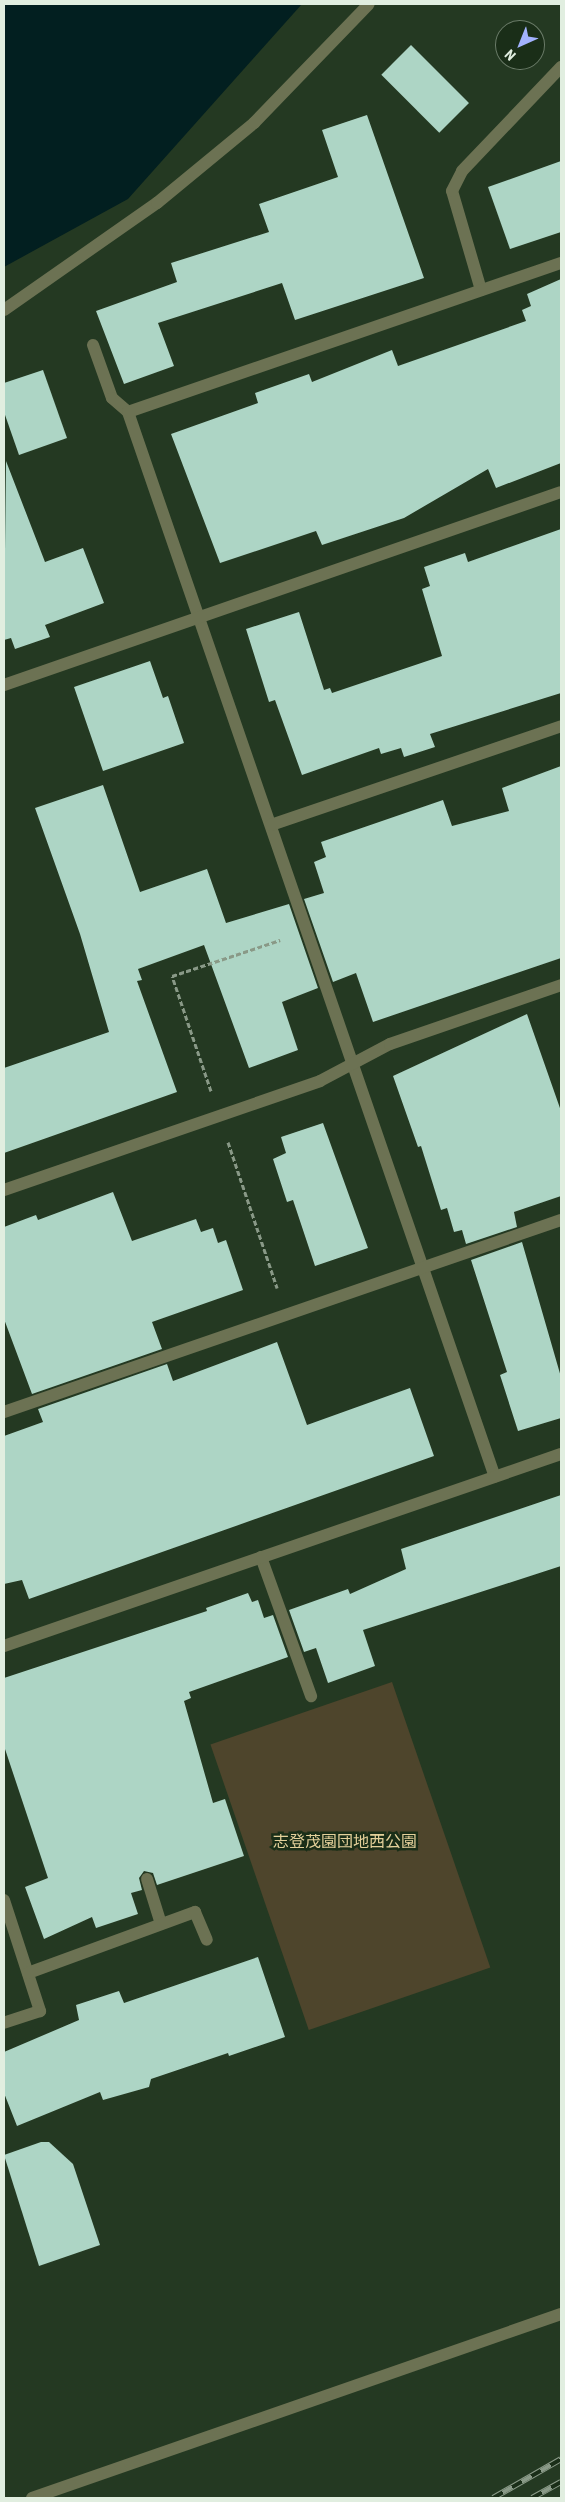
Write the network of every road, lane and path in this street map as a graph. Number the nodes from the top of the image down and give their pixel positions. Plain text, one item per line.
1 (369, 4) edge
2 (561, 67) edge
3 (561, 263) edge
4 (481, 290) junction
5 (4, 310) edge
6 (93, 345) dead end
7 (128, 412) junction
8 (561, 492) edge
9 (199, 617) junction
10 (4, 685) edge
11 (561, 726) edge
12 (271, 826) junction
13 (561, 985) edge
14 (353, 1064) junction
15 (4, 1190) edge
16 (561, 1220) edge
17 (423, 1268) junction
18 (4, 1412) edge
19 (561, 1454) edge
20 (495, 1477) junction
21 (261, 1557) junction
22 (4, 1646) edge
23 (311, 1696) dead end
24 (147, 1879) dead end
25 (4, 1900) edge
26 (161, 1924) junction
27 (207, 1940) dead end
28 (28, 1973) junction
29 (4, 2023) edge
30 (561, 2314) edge
31 (32, 2498) edge

1 - 5 street
2 - 4 street
3 - 4 street
4 - 7 street
6 - 7 street
7 - 9 street
8 - 9 street
9 - 10 street
9 - 12 street
11 - 12 street
12 - 14 street
13 - 14 street
14 - 15 street
14 - 17 street
16 - 17 street
17 - 18 street
17 - 20 street
19 - 20 street
20 - 21 street
21 - 22 street
21 - 23 street
24 - 26 street
25 - 28 street
26 - 27 street
26 - 28 street
28 - 29 street
30 - 31 street

